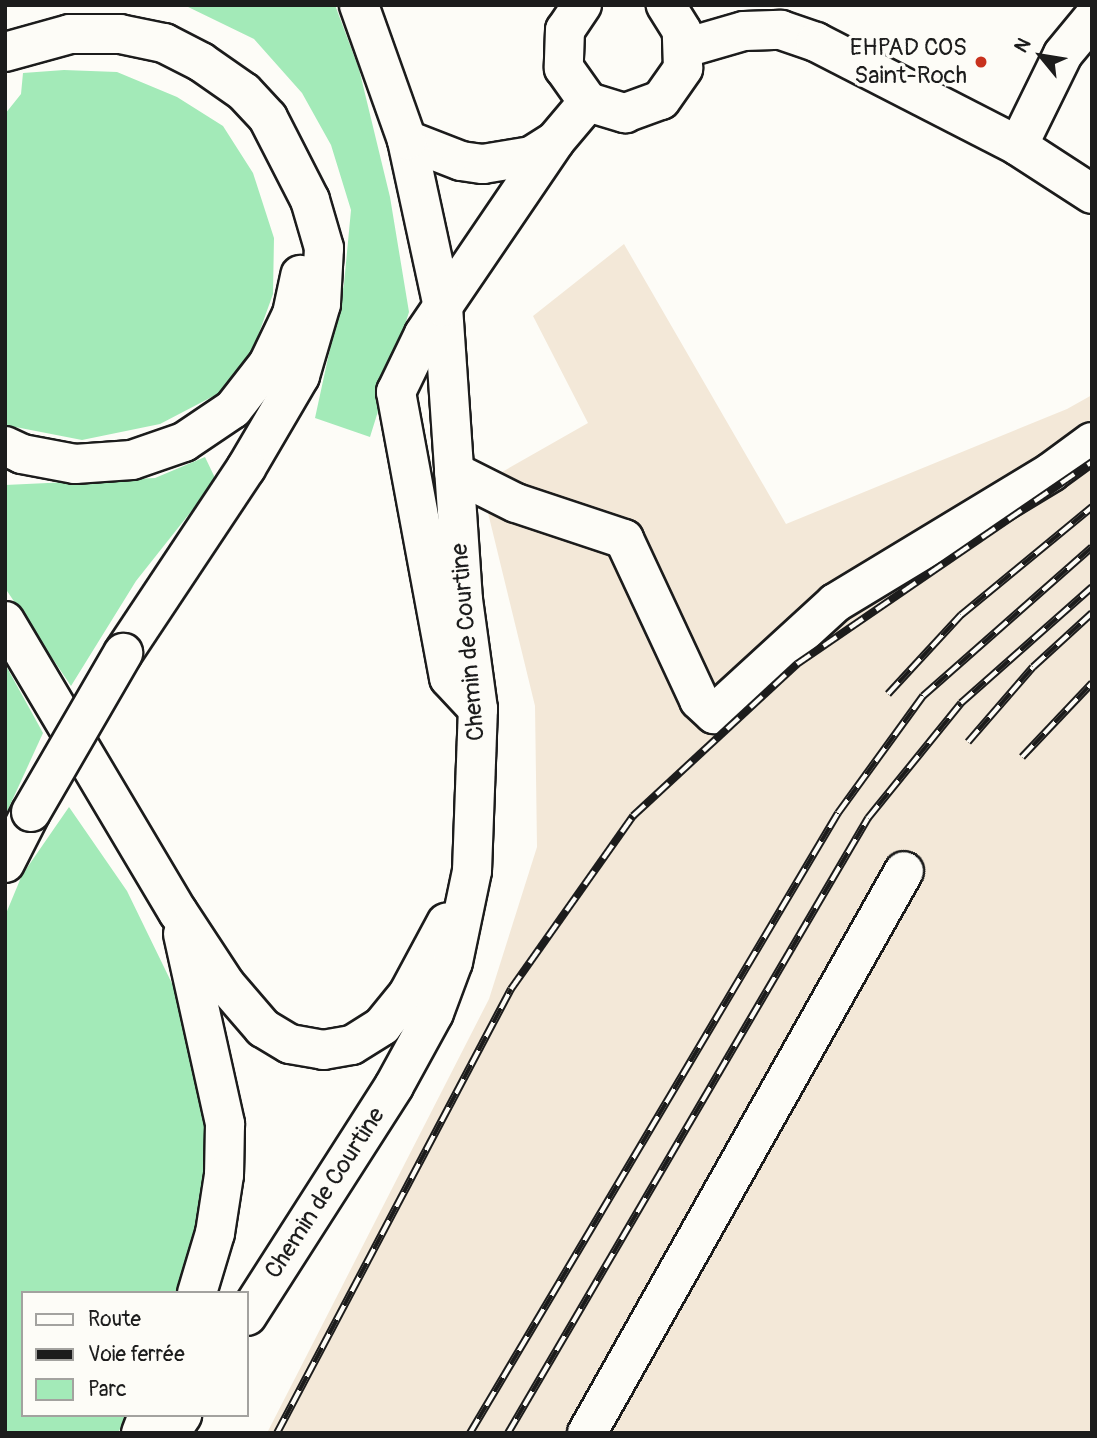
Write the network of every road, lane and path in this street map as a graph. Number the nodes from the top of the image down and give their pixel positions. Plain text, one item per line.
1 (359, 5) edge
2 (582, 5) edge
3 (666, 5) edge
4 (1092, 19) edge
5 (685, 48) junction
6 (5, 52) edge
7 (588, 102) junction
8 (407, 140) junction
9 (555, 141) junction
10 (1018, 146) junction
11 (1086, 190) edge
12 (310, 200) junction
13 (443, 307) junction
14 (1092, 442) edge
15 (5, 446) edge
16 (454, 472) junction
17 (5, 621) edge
18 (478, 709) junction
19 (5, 863) edge
20 (472, 871) junction
21 (904, 871) dead end
22 (178, 912) junction
23 (198, 1291) edge
24 (248, 1314) edge
25 (180, 1417) edge
26 (170, 1433) edge
27 (587, 1433) edge

1 - 8 main road, Chemin de Courtine
2 - 7 main road
3 - 5 main road
4 - 10 main road
5 - 7 main road
5 - 10 main road
6 - 12 main road
7 - 9 main road
8 - 9 main road
8 - 13 main road, Chemin de Courtine
9 - 13 main road
10 - 11 main road
12 - 15 main road
12 - 19 main road, bridge
13 - 16 main road, Chemin de Courtine
13 - 18 main road
14 - 16 main road
16 - 18 main road, Chemin de Courtine
17 - 22 main road
18 - 20 main road, Chemin de Courtine
20 - 22 main road
20 - 24 main road, Chemin de Courtine
21 - 27 main road
22 - 23 main road
25 - 26 main road

